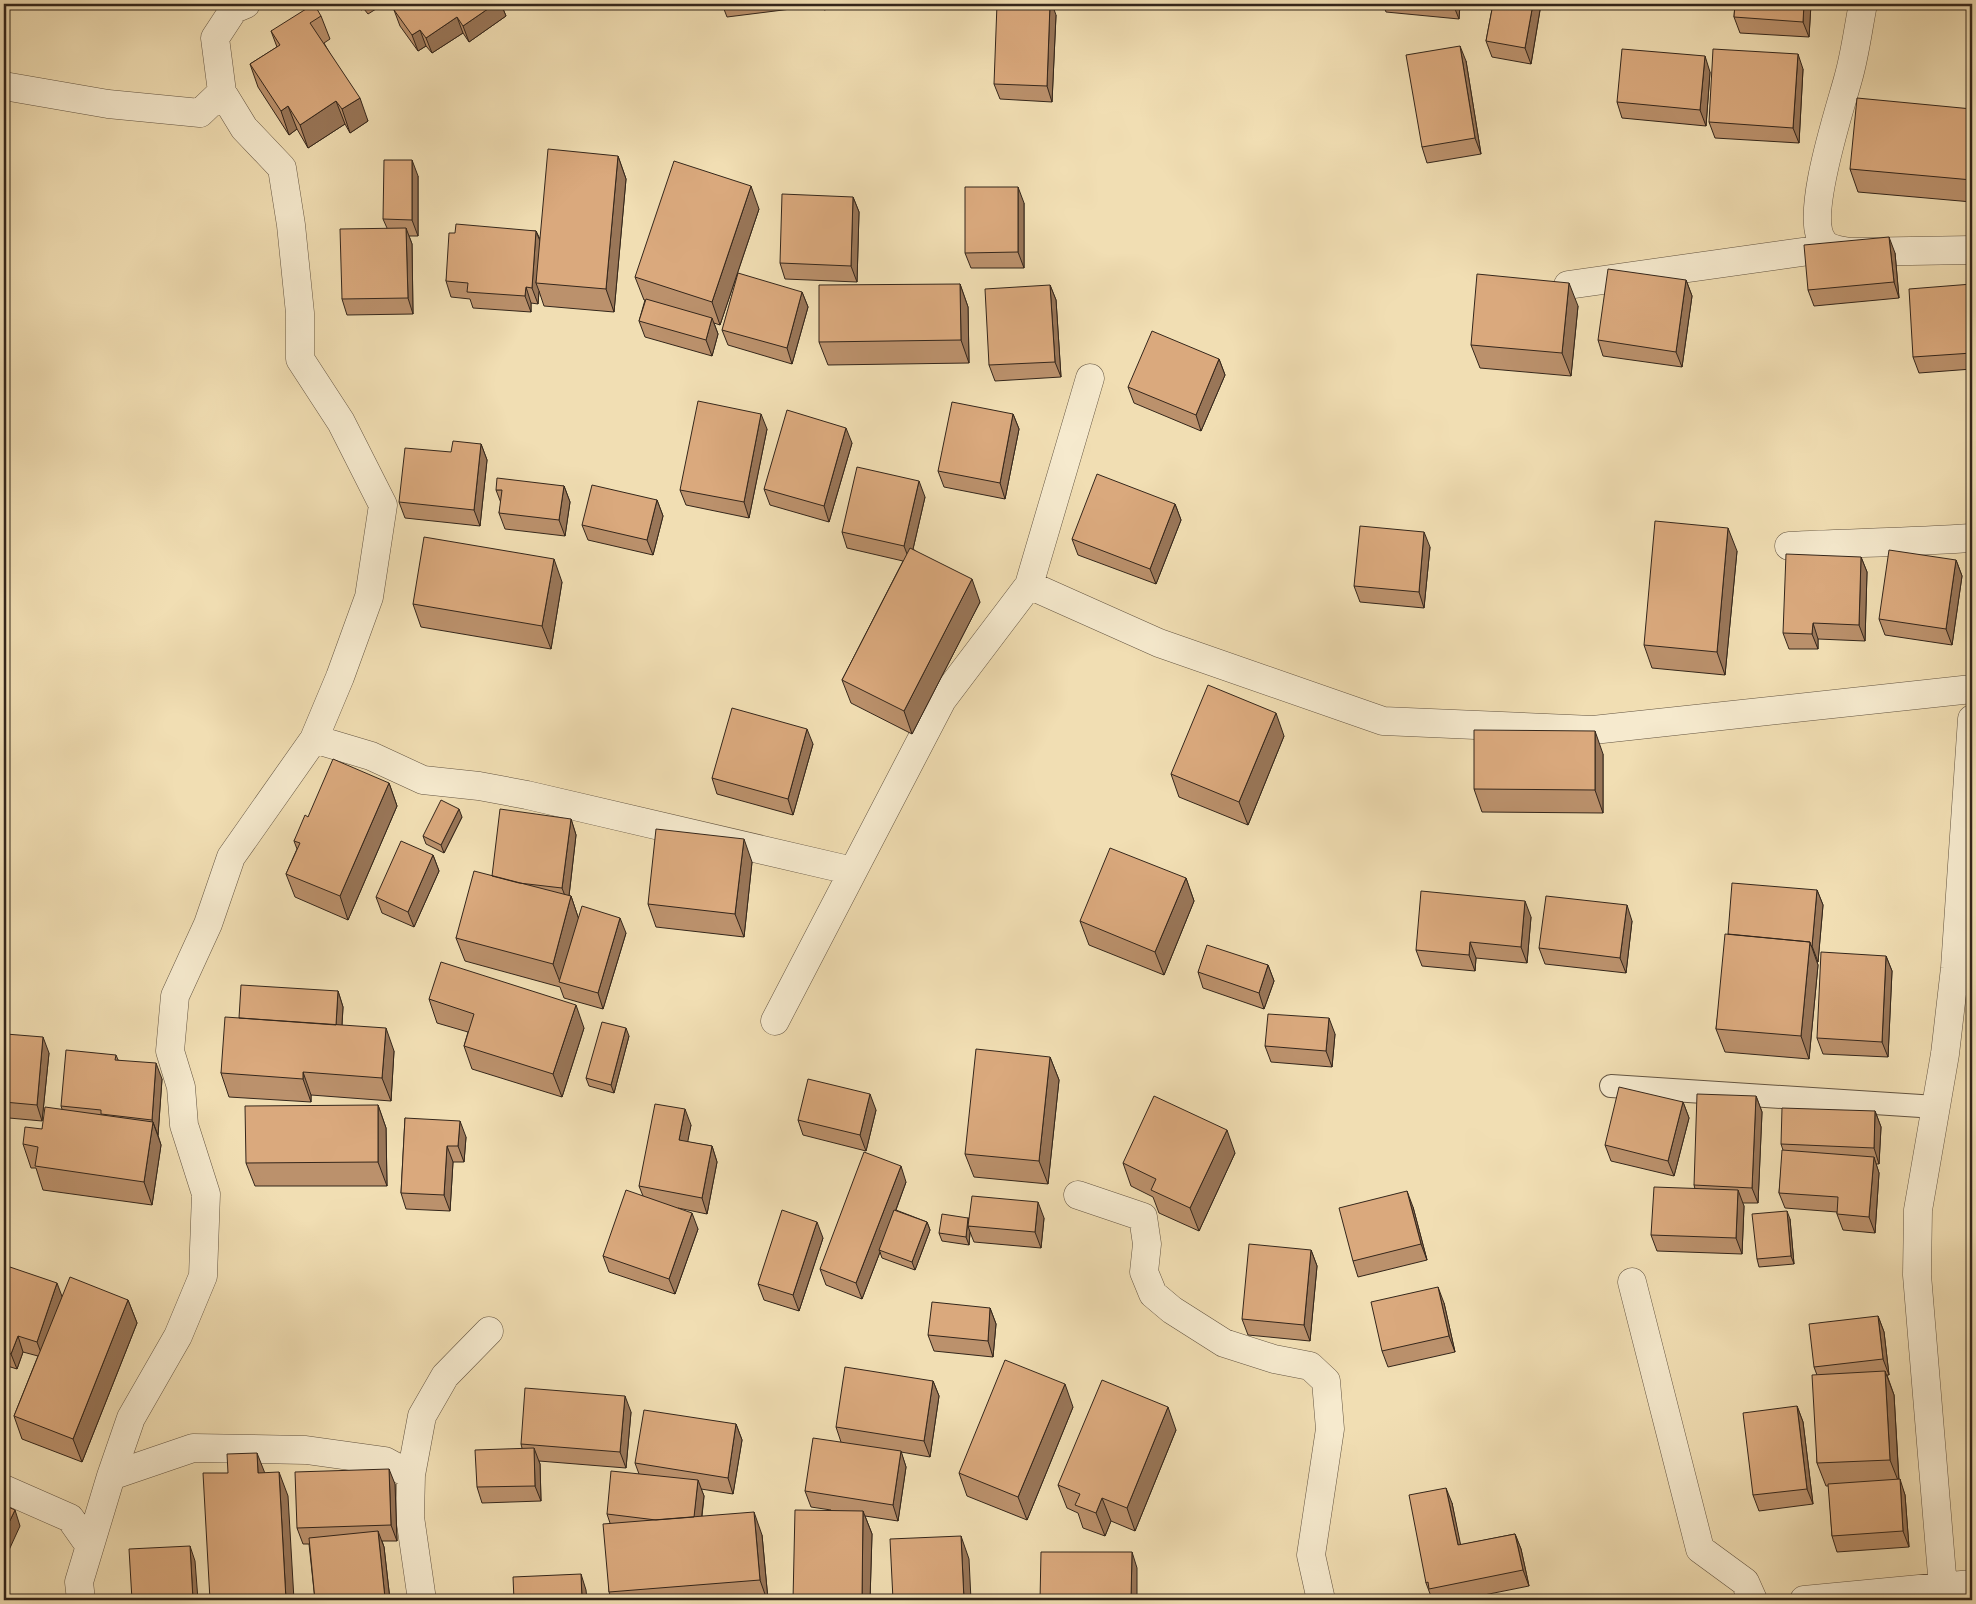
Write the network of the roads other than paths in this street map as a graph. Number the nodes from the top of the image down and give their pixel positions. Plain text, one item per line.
1 (246, 4) edge
2 (1863, 4) edge
3 (4, 86) edge
4 (222, 92) junction
5 (1831, 248) junction
6 (1972, 250) edge
7 (1568, 285) edge
8 (1090, 378) dead end
9 (1972, 538) edge
10 (1789, 546) dead end
11 (1028, 586) junction
12 (1972, 689) edge
13 (1972, 718) edge
14 (314, 739) junction
15 (854, 871) junction
16 (775, 1021) dead end
17 (1611, 1086) dead end
18 (1936, 1107) junction
19 (1078, 1195) dead end
20 (1632, 1282) dead end
21 (489, 1331) dead end
22 (411, 1475) junction
23 (110, 1476) junction
24 (4, 1489) edge
25 (90, 1545) junction
26 (1972, 1584) edge
27 (1943, 1587) junction
28 (80, 1591) edge
29 (100, 1600) edge
30 (422, 1600) edge
31 (1321, 1600) edge
32 (1752, 1600) edge
33 (1804, 1600) edge

1 - 4 street
2 - 5 street
3 - 4 street
4 - 14 street
5 - 6 street
5 - 7 street
8 - 11 street
9 - 10 street
11 - 12 street
11 - 15 street
13 - 18 street
14 - 15 street
14 - 23 street
15 - 16 street
17 - 18 lane
18 - 27 street
19 - 31 street
20 - 32 street
21 - 22 street
22 - 23 street
22 - 30 street
23 - 25 street
24 - 25 street
25 - 28 street
26 - 27 street
27 - 33 street
28 - 29 street

